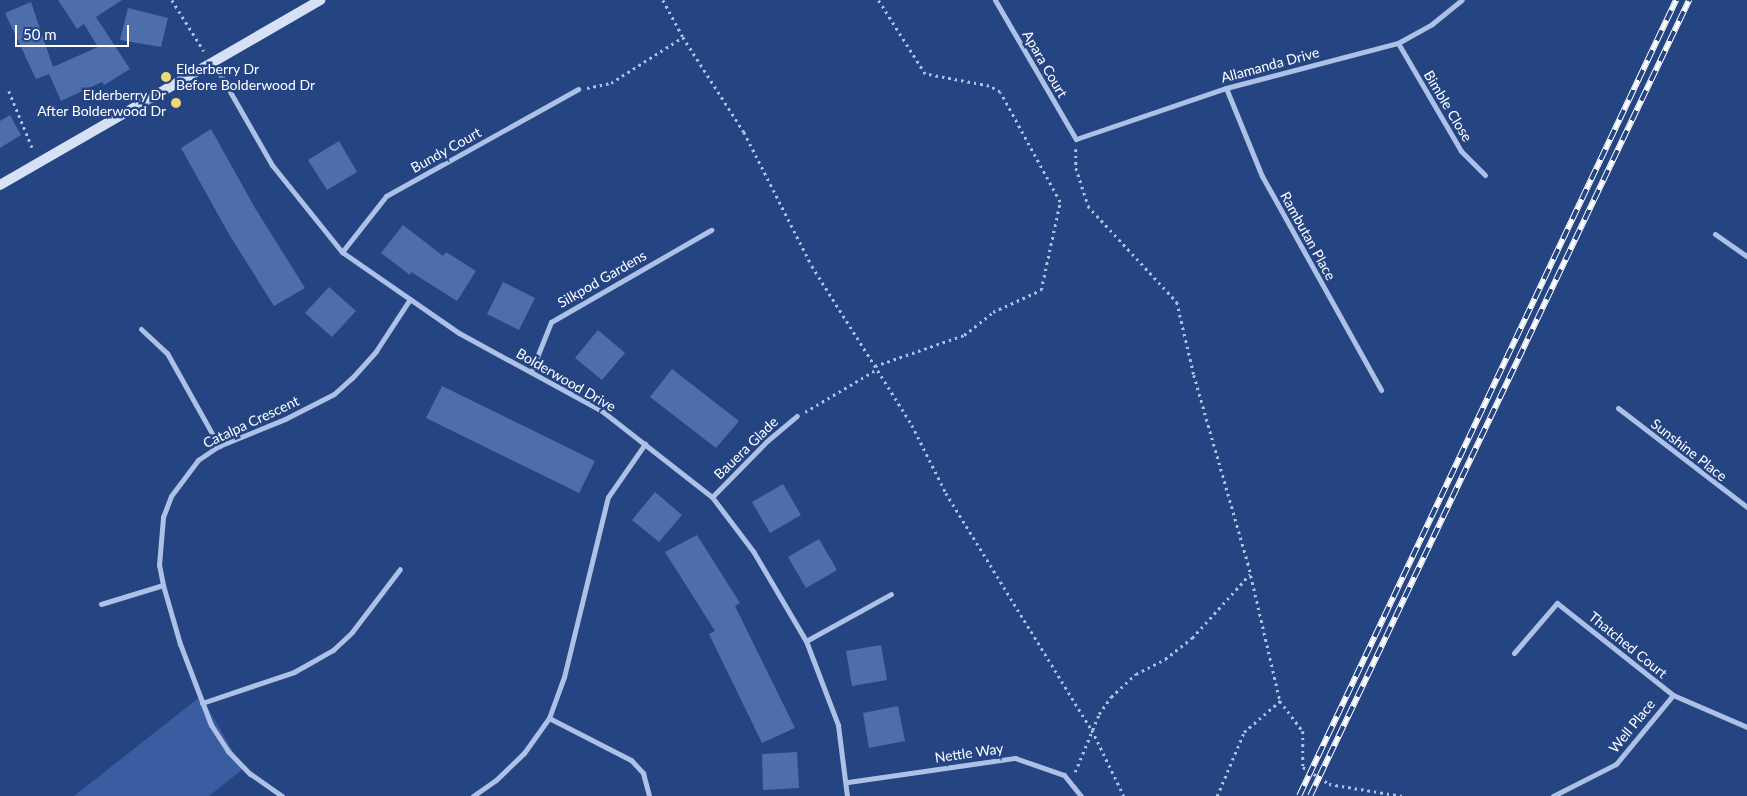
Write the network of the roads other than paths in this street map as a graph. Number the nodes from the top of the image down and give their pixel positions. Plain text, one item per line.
1 (320, 0) edge
2 (995, 0) edge
3 (1462, 0) edge
4 (1398, 43) junction
5 (213, 62) junction
6 (1226, 88) junction
7 (578, 89) road end
8 (1076, 139) joint
9 (1485, 175) dead end
10 (0, 185) edge
11 (710, 230) dead end
12 (1715, 234) dead end
13 (342, 252) junction
14 (1747, 256) edge
15 (410, 299) junction
16 (141, 329) dead end
17 (531, 372) junction
18 (1381, 390) dead end
19 (1618, 408) dead end
20 (797, 416) road end
21 (645, 444) junction
22 (219, 446) junction
23 (712, 497) junction
24 (1747, 507) edge
25 (400, 568) dead end
26 (163, 585) junction
27 (891, 594) dead end
28 (100, 604) dead end
29 (806, 641) junction
30 (1514, 653) dead end
31 (1672, 695) junction
32 (202, 702) junction
33 (549, 718) junction
34 (1747, 727) edge
35 (848, 782) junction
36 (282, 796) edge
37 (472, 796) edge
38 (648, 796) edge
39 (848, 796) edge
40 (1080, 796) edge
41 (1553, 796) edge

1 - 5 street
2 - 8 street, Apara Court
3 - 4 street, Allamanda Drive
4 - 6 street, Allamanda Drive
4 - 9 street, Bimble Close
5 - 10 street
5 - 13 street, Bolderwood Drive
6 - 8 street, Allamanda Drive
6 - 18 street, Rambutan Place
7 - 13 street, Bundy Court
11 - 17 street, Silkpod Gardens
12 - 14 street
13 - 15 street, Bolderwood Drive
15 - 17 street, Bolderwood Drive
15 - 22 street, Catalpa Crescent
16 - 22 street
17 - 21 street, Bolderwood Drive
19 - 24 street, Sunshine Place
20 - 23 street, Bauera Glade
21 - 23 street, Bolderwood Drive
21 - 33 street
22 - 26 street, Catalpa Crescent
23 - 29 street, Bolderwood Drive
25 - 32 street
26 - 28 street
26 - 32 street, Catalpa Crescent
27 - 29 street
29 - 35 street, Bolderwood Drive
30 - 31 street, Thatched Court
31 - 34 street, Thatched Court
31 - 41 street, Well Place
32 - 36 street, Catalpa Crescent
33 - 37 street
33 - 38 street
35 - 39 street, Bolderwood Drive
35 - 40 street, Nettle Way

